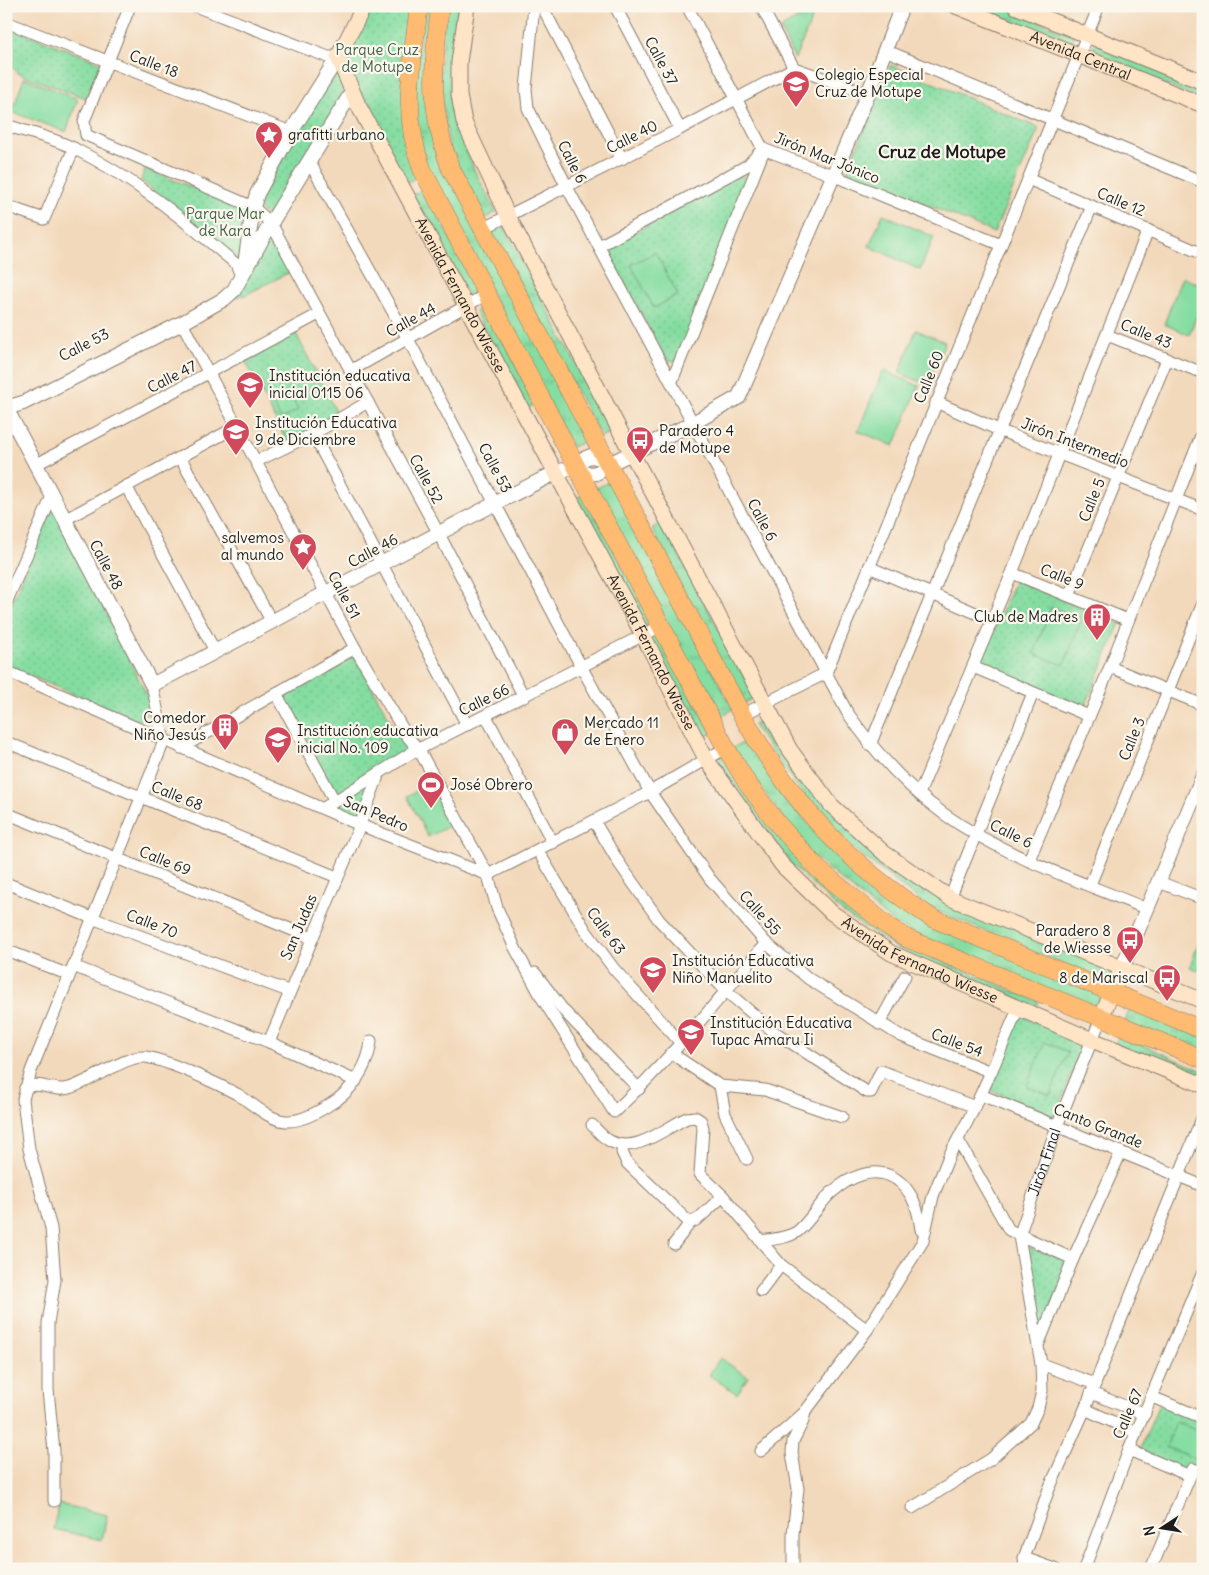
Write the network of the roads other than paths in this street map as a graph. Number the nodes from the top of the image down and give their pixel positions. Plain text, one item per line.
1 (130, 6) edge
2 (195, 6) edge
3 (364, 6) edge
4 (419, 6) edge
5 (440, 6) edge
6 (467, 6) edge
7 (534, 6) edge
8 (542, 6) edge
9 (615, 6) edge
10 (687, 6) edge
11 (761, 6) edge
12 (902, 6) edge
13 (956, 6) edge
14 (1015, 6) edge
15 (1098, 6) edge
16 (6, 22) edge
17 (1087, 35) junction
18 (885, 50) junction
19 (1078, 55) junction
20 (338, 57) junction
21 (107, 62) junction
22 (794, 68) junction
23 (1203, 82) edge
24 (352, 92) junction
25 (868, 94) junction
26 (735, 99) junction
27 (1203, 105) edge
28 (1052, 119) junction
29 (6, 125) edge
30 (680, 130) junction
31 (291, 132) junction
32 (74, 148) junction
33 (764, 149) junction
34 (622, 159) junction
35 (309, 161) junction
36 (832, 175) junction
37 (1028, 179) junction
38 (1203, 182) edge
39 (567, 187) junction
40 (6, 206) edge
41 (253, 206) junction
42 (1092, 206) junction
43 (508, 216) junction
44 (271, 223) junction
45 (482, 229) junction
46 (1148, 230) junction
47 (1001, 245) junction
48 (599, 246) junction
49 (1203, 254) edge
50 (242, 278) junction
51 (234, 290) junction
52 (487, 294) junction
53 (465, 307) junction
54 (319, 314) junction
55 (182, 323) junction
56 (1107, 335) junction
57 (408, 339) junction
58 (1166, 359) junction
59 (350, 371) junction
60 (1203, 373) edge
61 (210, 374) junction
62 (672, 381) junction
63 (368, 402) junction
64 (936, 402) junction
65 (6, 408) edge
66 (693, 423) junction
67 (238, 426) junction
68 (1001, 431) junction
69 (1203, 431) edge
70 (313, 434) junction
71 (631, 452) junction
72 (1059, 453) junction
73 (181, 459) junction
74 (257, 461) junction
75 (37, 464) junction
76 (609, 464) junction
77 (576, 466) junction
78 (555, 473) junction
79 (1118, 476) junction
80 (126, 486) junction
81 (52, 496) junction
82 (1175, 499) junction
83 (496, 503) junction
84 (1203, 510) edge
85 (64, 520) junction
86 (439, 534) junction
87 (383, 565) junction
88 (869, 566) junction
89 (1012, 573) junction
90 (326, 594) junction
91 (934, 595) junction
92 (1069, 596) junction
93 (6, 602) edge
94 (1203, 603) edge
95 (992, 620) junction
96 (1128, 620) junction
97 (272, 622) junction
98 (661, 626) junction
99 (642, 634) junction
100 (355, 648) junction
101 (215, 651) junction
102 (973, 667) junction
103 (1110, 667) junction
104 (582, 668) junction
105 (6, 671) edge
106 (826, 673) junction
107 (152, 685) junction
108 (1167, 691) junction
109 (1033, 692) junction
110 (276, 693) junction
111 (524, 697) junction
112 (765, 704) junction
113 (1203, 705) edge
114 (742, 715) junction
115 (486, 716) junction
116 (1089, 716) junction
117 (467, 725) junction
118 (164, 741) junction
119 (6, 742) edge
120 (870, 745) junction
121 (181, 748) junction
122 (726, 748) junction
123 (419, 750) junction
124 (706, 759) junction
125 (380, 773) junction
126 (1203, 776) edge
127 (650, 792) junction
128 (919, 794) junction
129 (140, 797) junction
130 (334, 800) junction
131 (324, 808) junction
132 (6, 813) edge
133 (594, 821) junction
134 (360, 825) junction
135 (976, 833) junction
136 (553, 843) junction
137 (538, 851) junction
138 (116, 858) junction
139 (1029, 860) junction
140 (488, 875) junction
141 (337, 876) junction
142 (1159, 882) junction
143 (6, 883) edge
144 (1090, 885) junction
145 (950, 898) junction
146 (1203, 899) edge
147 (1147, 909) junction
148 (92, 918) junction
149 (312, 938) junction
150 (766, 943) junction
151 (515, 948) junction
152 (6, 950) edge
153 (1122, 968) junction
154 (71, 970) junction
155 (905, 976) dead end
156 (726, 991) junction
157 (288, 992) junction
158 (1112, 994) junction
159 (1203, 1001) edge
160 (1018, 1009) junction
161 (1102, 1018) junction
162 (879, 1024) junction
163 (1203, 1030) edge
164 (1092, 1040) junction
165 (371, 1041) dead end
166 (269, 1042) junction
167 (681, 1042) junction
168 (671, 1054) junction
169 (1203, 1059) edge
170 (991, 1072) junction
171 (356, 1081) junction
172 (1203, 1085) edge
173 (720, 1086) junction
174 (25, 1088) junction
175 (639, 1089) junction
176 (981, 1095) junction
177 (975, 1108) junction
178 (1203, 1116) edge
179 (842, 1117) dead end
180 (592, 1125) dead end
181 (1057, 1126) junction
182 (958, 1140) junction
183 (623, 1145) junction
184 (1121, 1152) junction
185 (747, 1159) dead end
186 (1178, 1176) junction
187 (1203, 1186) edge
188 (723, 1196) junction
189 (690, 1223) junction
190 (1019, 1236) junction
191 (761, 1241) junction
192 (923, 1241) junction
193 (674, 1244) dead end
194 (1073, 1259) junction
195 (782, 1265) junction
196 (1203, 1272) edge
197 (761, 1291) dead end
198 (867, 1330) junction
199 (1039, 1343) junction
200 (1042, 1364) junction
201 (1093, 1388) junction
202 (1152, 1397) junction
203 (1085, 1410) junction
204 (804, 1412) junction
205 (1145, 1414) junction
206 (1203, 1418) edge
207 (1137, 1433) junction
208 (1129, 1450) junction
209 (761, 1451) dead end
210 (1195, 1472) edge
211 (54, 1501) dead end
212 (912, 1508) dead end
213 (1025, 1563) edge
214 (793, 1569) edge
215 (1055, 1569) edge
216 (1084, 1569) edge
217 (1151, 1569) edge

1 - 21 street
2 - 20 street
3 - 20 main road
4 - 52 main road, Avenida Fernando Wiesse
5 - 45 main road
6 - 43 main road
7 - 39 street, Calle 6
8 - 34 street
9 - 30 street, Calle 37
10 - 26 street, Jirón Mar Jónico
11 - 22 street
12 - 18 street
13 - 19 main road, Avenida Central
14 - 17 main road, Avenida Central
15 - 17 street, Calle 60
16 - 21 street, Calle 18
17 - 19 street, Calle 60
17 - 23 main road, Avenida Central
18 - 25 street
18 - 28 street
19 - 27 main road, Avenida Central
19 - 28 street, Calle 60
20 - 24 main road, Avenida Fernando Wiesse
20 - 31 street, Calle 53
21 - 31 street, Calle 18
21 - 41 street
22 - 25 street
22 - 26 street, Calle 40
24 - 35 street, Calle 53
24 - 53 main road, Avenida Fernando Wiesse
25 - 36 street
26 - 30 street, Calle 40
26 - 33 street, Jirón Mar Jónico
28 - 37 street, Calle 60
28 - 38 street
29 - 32 street
30 - 34 street, Calle 40
31 - 41 street, Calle 53
32 - 40 street
32 - 50 street
33 - 36 street, Jirón Mar Jónico
33 - 48 street
33 - 62 street
34 - 39 street, Calle 40
35 - 44 street, Calle 53
35 - 57 street, Calle 53
36 - 47 street, Jirón Mar Jónico
36 - 66 street
37 - 42 street, Calle 12
37 - 47 street, Calle 60
39 - 43 street, Calle 40
39 - 48 street, Calle 6
41 - 44 street, Calle 52
41 - 50 street, Calle 53
42 - 46 street, Calle 12
42 - 68 street
43 - 45 street, Calle 40
43 - 71 main road
44 - 50 street, Calle 53
44 - 54 street, Calle 52
45 - 76 main road
46 - 49 street, Calle 12
46 - 56 street
47 - 64 street, Calle 60
48 - 62 street, Calle 6
50 - 51 street, Calle 53
51 - 55 street, Calle 53
51 - 65 street, Calle 53
52 - 53 street, Calle 44
52 - 77 main road, Avenida Fernando Wiesse
53 - 57 street, Calle 44
53 - 78 main road, Avenida Fernando Wiesse
54 - 59 street, Calle 52
54 - 61 street, Calle 47
55 - 61 street, Calle 51
55 - 65 street, Calle 53
56 - 58 street, Calle 43
56 - 72 street
57 - 59 street, Calle 44
57 - 83 street, Calle 53
58 - 60 street, Calle 43
58 - 79 street, Calle 5
59 - 63 street, Calle 52
61 - 67 street, Calle 51
61 - 75 street, Calle 47
62 - 66 street, Calle 6
63 - 70 street
63 - 86 street, Calle 52
64 - 68 street, Jirón Intermedio
64 - 88 street, Calle 60
65 - 75 street, Calle 48
66 - 71 street
66 - 106 street, Calle 6
67 - 73 street
67 - 74 street, Calle 51
68 - 72 street, Jirón Intermedio
68 - 91 street
69 - 82 street
70 - 74 street
70 - 87 street
71 - 76 street
71 - 112 main road
72 - 79 street, Jirón Intermedio
72 - 89 street
73 - 80 street
73 - 97 street
74 - 90 street, Calle 51
75 - 81 street, Calle 48
76 - 77 street
76 - 114 main road
77 - 78 street, Calle 46
77 - 98 main road, Avenida Fernando Wiesse
78 - 83 street, Calle 46
78 - 99 main road, Avenida Fernando Wiesse
79 - 82 street, Jirón Intermedio
79 - 92 street, Calle 5
80 - 85 street
80 - 101 street
81 - 85 street, Calle 48
81 - 93 street
82 - 84 street, Jirón Intermedio
82 - 96 street
83 - 86 street, Calle 46
83 - 104 street, Calle 53
85 - 107 street, Calle 48
86 - 87 street, Calle 46
86 - 111 street, Calle 52
87 - 90 street, Calle 46
87 - 117 street
88 - 91 street
88 - 106 street, Calle 60
89 - 92 street, Calle 9
89 - 95 street
90 - 97 street, Calle 46
90 - 100 street, Calle 51
91 - 95 street
91 - 120 street
92 - 96 street, Calle 9
94 - 108 street, Calle 3
95 - 102 street
96 - 103 street
97 - 101 street, Calle 46
98 - 99 street, Calle 66
98 - 122 main road, Avenida Fernando Wiesse
99 - 104 street, Calle 66
99 - 124 main road, Avenida Fernando Wiesse
100 - 110 street
100 - 123 street, Calle 51
101 - 107 street, Calle 46
102 - 109 street
102 - 128 street
103 - 108 street
103 - 116 street
104 - 111 street, Calle 66
104 - 127 street, Calle 53
105 - 118 street, San Pedro
106 - 112 street
106 - 120 street, Calle 6
107 - 118 street, Calle 48
108 - 113 street
108 - 144 street, Calle 3
109 - 116 street
109 - 135 street
110 - 121 street
110 - 130 street
111 - 115 street, Calle 66
112 - 114 street
112 - 145 main road
114 - 158 main road
115 - 117 street, Calle 66
115 - 136 street
116 - 139 street
117 - 123 street, Calle 66
118 - 121 street, San Pedro
118 - 129 street
119 - 129 street, Calle 68
120 - 128 street, Calle 6
121 - 131 street, San Pedro
122 - 124 street
122 - 161 main road, Avenida Fernando Wiesse
123 - 125 street, Calle 66
123 - 140 street, Calle 51
124 - 127 street
124 - 160 main road, Avenida Fernando Wiesse
125 - 130 street, Calle 66
125 - 134 street, San Judas
126 - 142 street, Jirón Final
127 - 133 street
127 - 150 street, Calle 55
128 - 135 street, Calle 6
129 - 138 street
129 - 141 street, Calle 68
130 - 131 street, Calle 66
131 - 134 street, San Pedro
132 - 138 street, Calle 69
133 - 136 street
133 - 156 street
134 - 140 street, San Pedro
134 - 141 street, San Judas
135 - 139 street, Calle 6
135 - 145 street
136 - 137 street
137 - 140 street
137 - 167 street, Calle 63
138 - 148 street
138 - 149 street, Calle 69
139 - 144 street, Calle 6
140 - 151 street, Calle 51
141 - 149 street, San Judas
142 - 146 street
142 - 147 street, Jirón Final
143 - 148 street, Calle 70
144 - 147 street, Calle 6
145 - 153 main road
147 - 153 street, Jirón Final
148 - 154 street
148 - 157 street, Calle 70
149 - 157 street, San Judas
150 - 156 street
150 - 162 street, Calle 55
151 - 175 street
151 - 175 street
152 - 154 street
153 - 158 main road, Jirón Final
153 - 159 main road
154 - 166 street
154 - 174 street
155 - 162 street
156 - 167 street
156 - 177 street
157 - 166 street, San Judas
158 - 161 main road, Jirón Final
158 - 163 main road
160 - 164 main road, Avenida Fernando Wiesse
160 - 170 street, Calle 54
161 - 164 street, Jirón Final
161 - 169 main road, Avenida Fernando Wiesse
162 - 170 street, Calle 54
164 - 172 main road, Avenida Fernando Wiesse
164 - 181 street, Jirón Final
165 - 171 street
166 - 171 street
167 - 168 street
168 - 173 street
168 - 175 street
170 - 176 street
171 - 174 street
173 - 179 street
173 - 185 street
174 - 211 street
176 - 177 street
176 - 181 street, Canto Grande
177 - 182 street
178 - 186 street
180 - 183 street
181 - 184 street, Canto Grande
181 - 190 street, Jirón Final
182 - 190 street
182 - 192 street
183 - 188 street
183 - 189 street
184 - 186 street, Canto Grande
184 - 194 street
186 - 187 street, Canto Grande
186 - 201 street
188 - 189 street
188 - 191 street
189 - 193 street
190 - 194 street
190 - 199 street, Jirón Final
191 - 192 street
191 - 195 street
192 - 198 street
194 - 199 street
195 - 197 street
195 - 198 street
196 - 202 street, Calle 67
198 - 204 street
199 - 200 street, Jirón Final
200 - 201 street
200 - 212 street, Jirón Final
201 - 203 street
201 - 205 street
202 - 205 street, Calle 67
202 - 206 street
203 - 207 street
203 - 213 street
204 - 209 street
204 - 214 street
205 - 207 street, Calle 67
207 - 208 street, Calle 67
208 - 210 street
208 - 216 street, Calle 67
210 - 217 street
213 - 215 street

